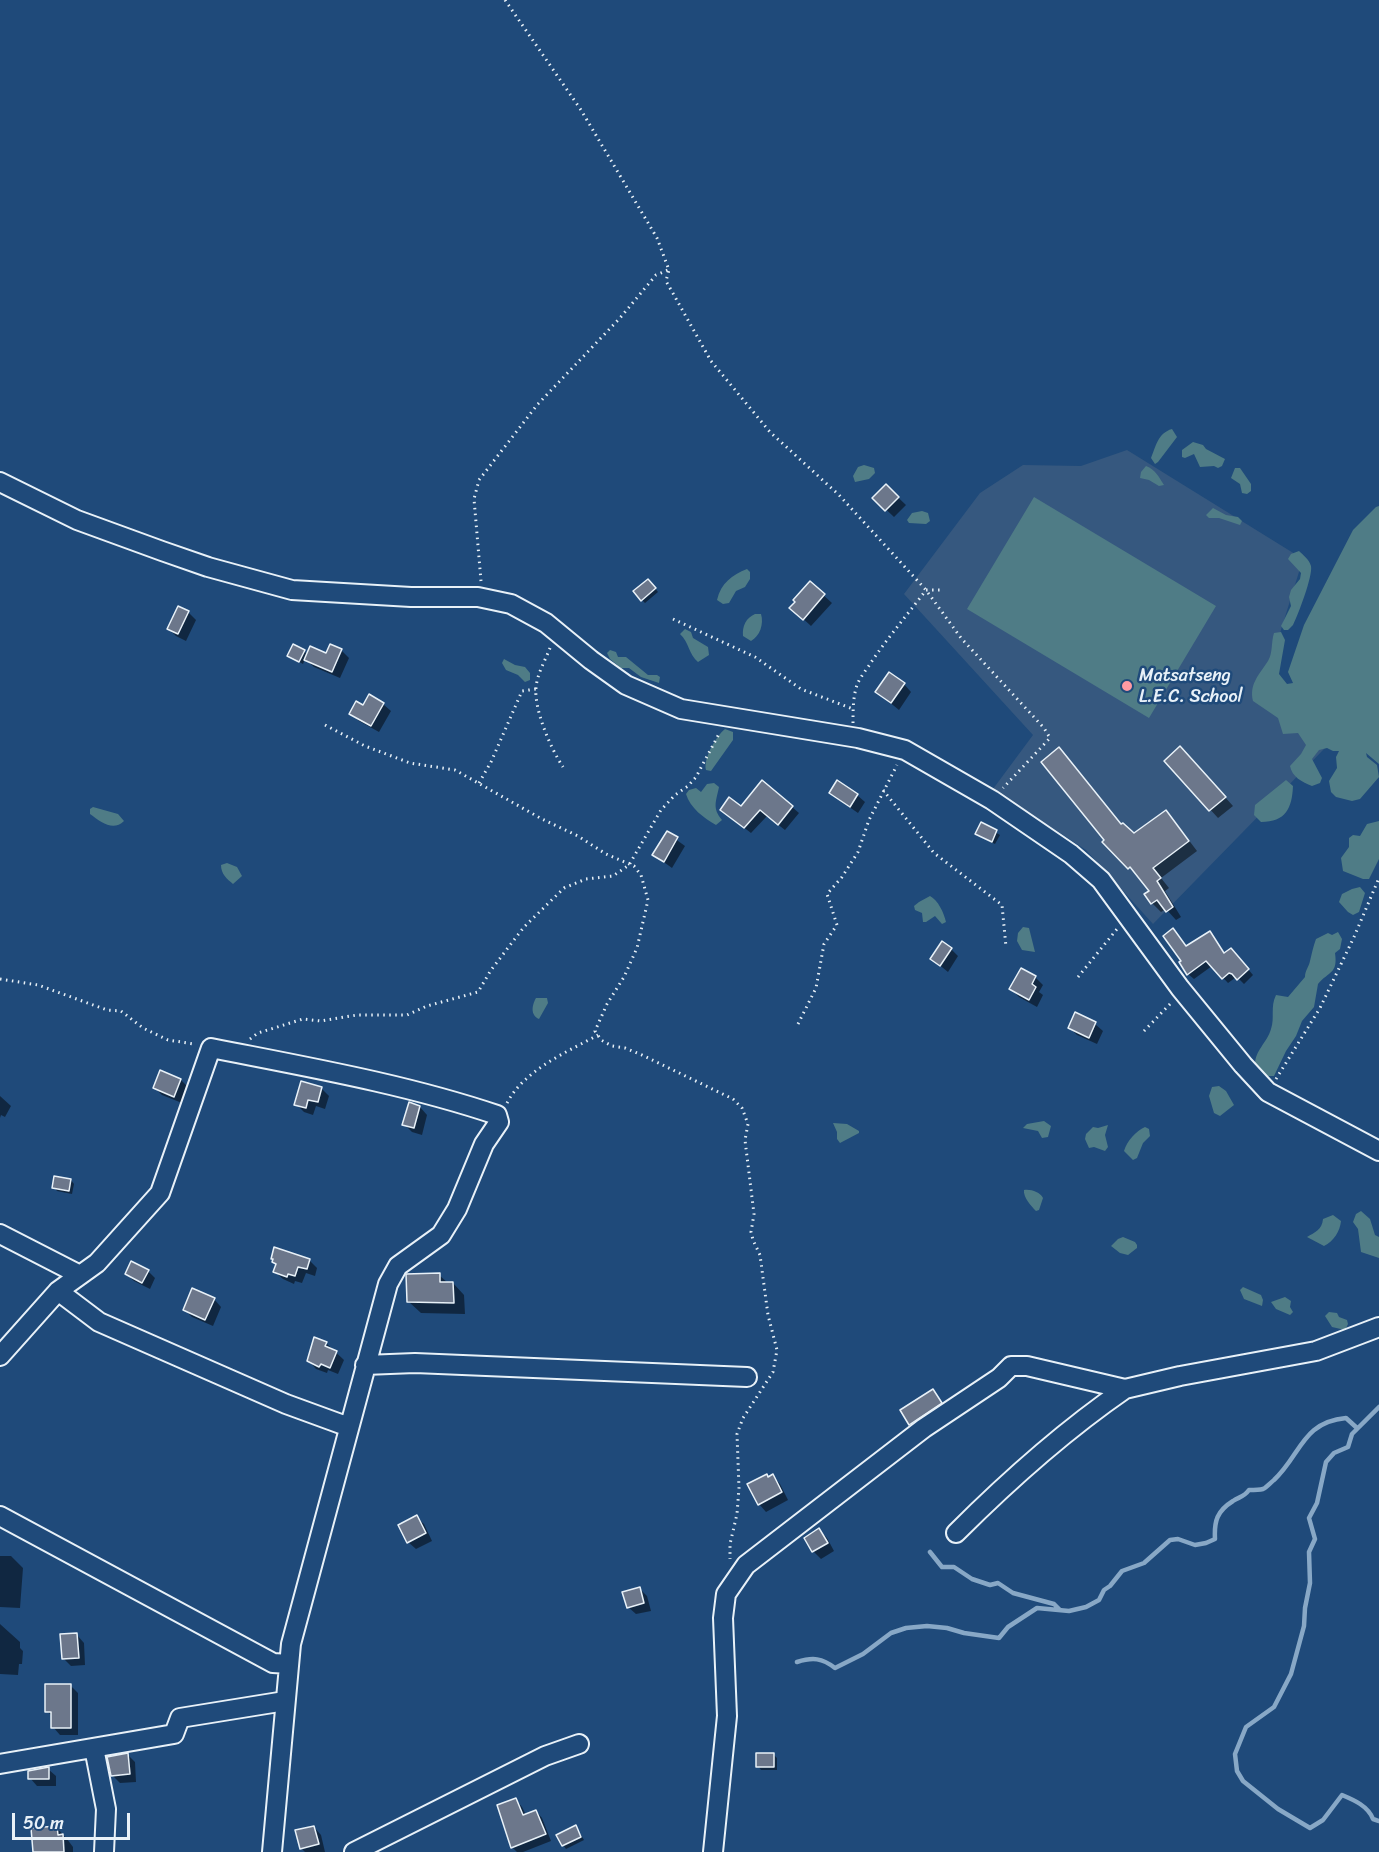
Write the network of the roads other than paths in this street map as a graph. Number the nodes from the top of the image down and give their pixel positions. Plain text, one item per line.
1 (0, 482) edge
2 (1379, 1151) edge
3 (0, 1234) edge
4 (80, 1275) junction
5 (58, 1291) junction
6 (1379, 1327) edge
7 (0, 1356) edge
8 (365, 1365) junction
9 (747, 1377) dead end
10 (1125, 1389) junction
11 (349, 1427) junction
12 (0, 1515) edge
13 (956, 1533) dead end
14 (290, 1664) junction
15 (285, 1701) junction
16 (579, 1744) dead end
17 (94, 1748) junction
18 (0, 1764) edge
19 (104, 1852) edge
20 (272, 1852) edge
21 (354, 1852) edge
22 (713, 1852) edge

1 - 2 street
3 - 4 street
4 - 5 street
4 - 8 street
5 - 7 street
5 - 11 street
6 - 10 street
8 - 9 street
8 - 11 street
10 - 13 street
10 - 22 street
11 - 14 street
12 - 14 street
14 - 15 street
15 - 17 street
15 - 20 street
16 - 21 street
17 - 18 street
17 - 19 street

